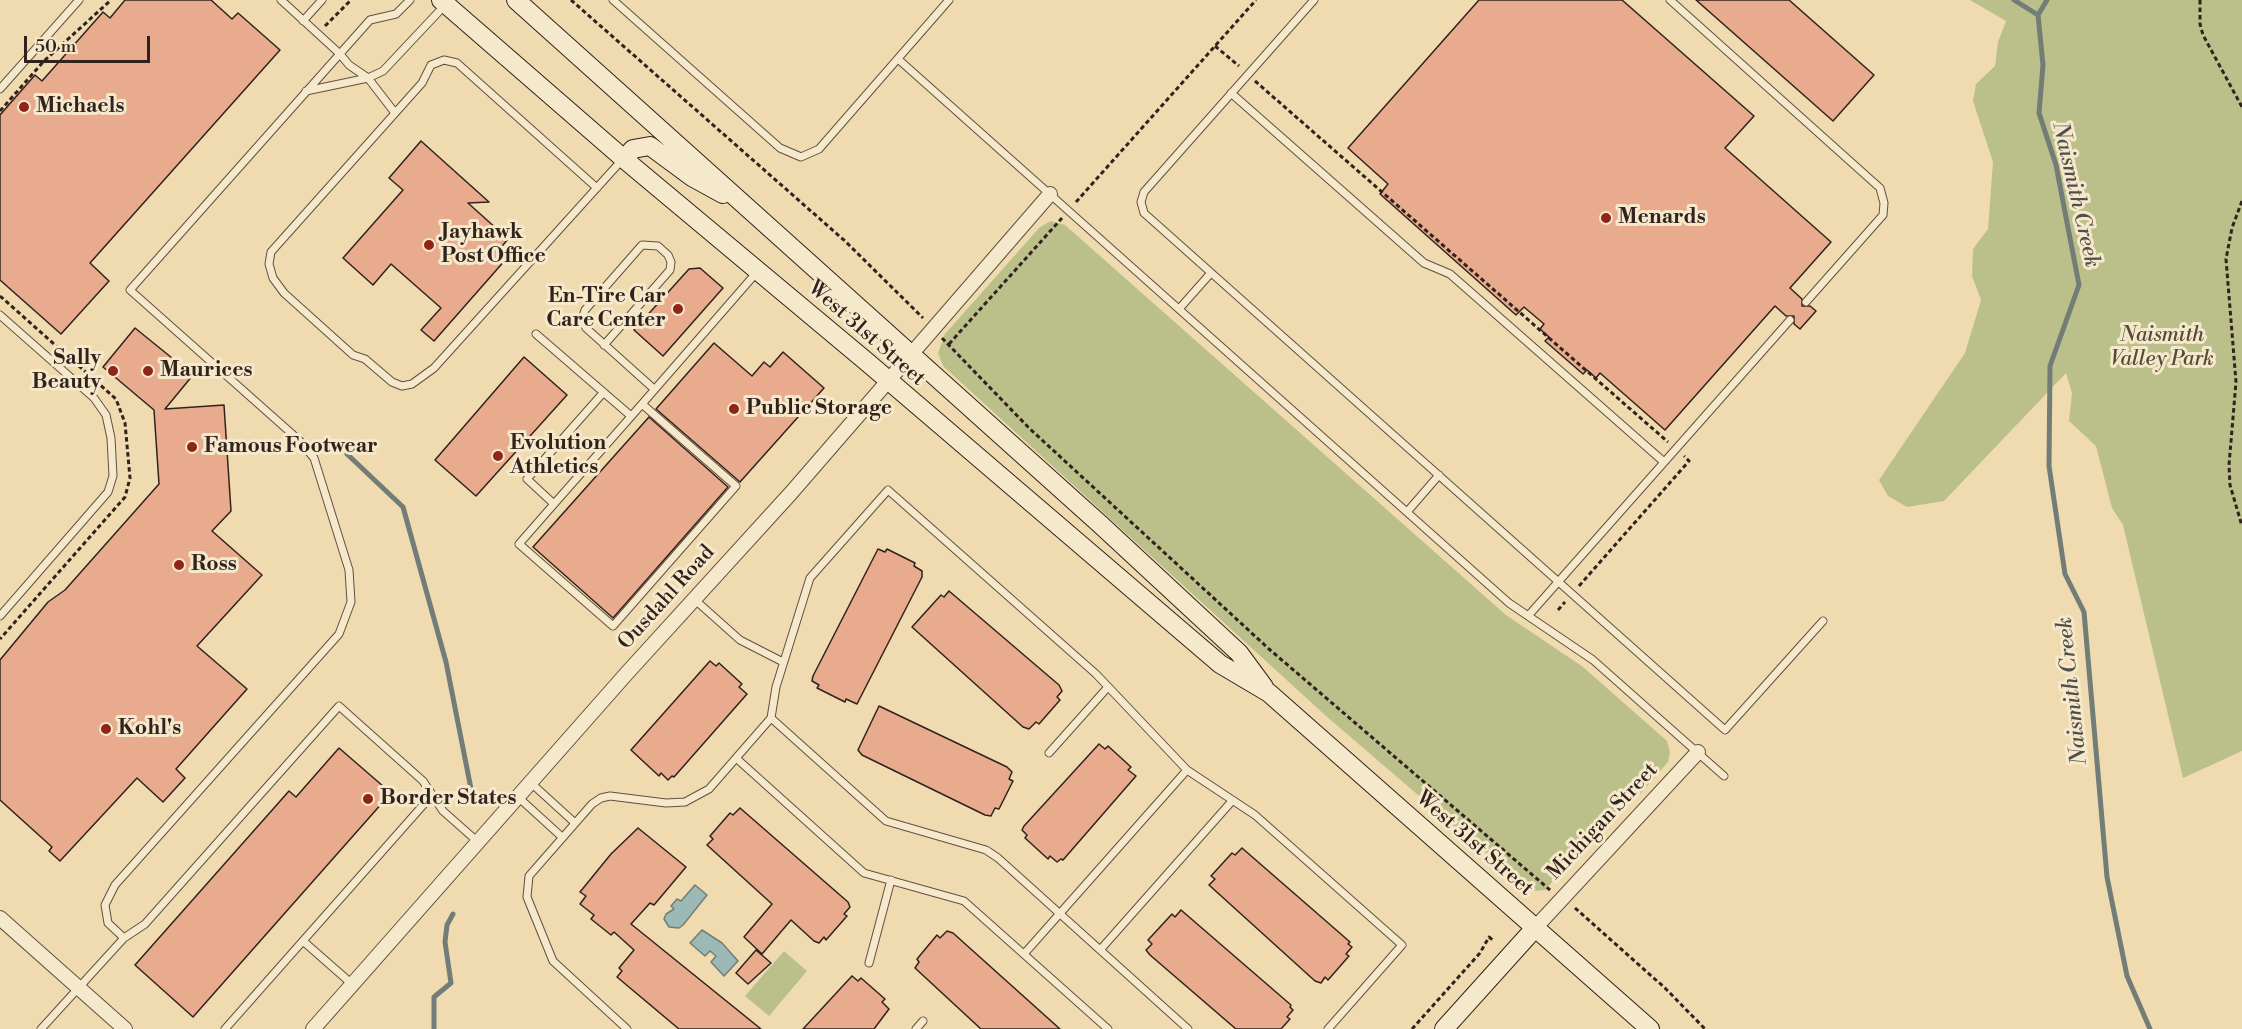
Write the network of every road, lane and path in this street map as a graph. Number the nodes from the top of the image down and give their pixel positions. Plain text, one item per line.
1 (79, 0) edge
2 (111, 0) edge
3 (281, 0) edge
4 (322, 0) edge
5 (351, 0) edge
6 (410, 0) edge
7 (516, 0) edge
8 (571, 0) edge
9 (612, 0) edge
10 (949, 0) edge
11 (1256, 0) edge
12 (1314, 0) edge
13 (1670, 0) edge
14 (2200, 0) edge
15 (445, 2) edge
16 (303, 21) junction
17 (318, 34) junction
18 (340, 54) junction
19 (898, 59) junction
20 (368, 78) junction
21 (0, 89) edge
22 (306, 91) junction
23 (1232, 93) junction
24 (2242, 107) edge
25 (0, 111) edge
26 (395, 113) junction
27 (624, 159) junction
28 (597, 188) junction
29 (1050, 194) junction
30 (2242, 201) edge
31 (749, 208) junction
32 (1069, 211) junction
33 (759, 271) junction
34 (1210, 274) junction
35 (0, 296) edge
36 (1806, 302) dead end
37 (1179, 309) junction
38 (916, 312) dead end
39 (0, 315) edge
40 (1790, 320) dead end
41 (536, 334) dead end
42 (604, 345) junction
43 (911, 354) junction
44 (888, 381) junction
45 (654, 389) junction
46 (603, 393) junction
47 (642, 404) junction
48 (631, 416) junction
49 (1664, 462) junction
50 (1439, 475) junction
51 (554, 504) junction
52 (1407, 512) junction
53 (2242, 525) edge
54 (1559, 581) junction
55 (694, 599) junction
56 (0, 616) edge
57 (1528, 616) junction
58 (1823, 621) dead end
59 (0, 639) edge
60 (783, 662) junction
61 (1108, 687) junction
62 (1269, 693) junction
63 (771, 718) junction
64 (1698, 752) junction
65 (1049, 753) dead end
66 (736, 758) junction
67 (1187, 770) junction
68 (1724, 776) dead end
69 (530, 782) junction
70 (432, 795) junction
71 (518, 797) junction
72 (1232, 801) junction
73 (575, 823) junction
74 (562, 837) junction
75 (478, 842) junction
76 (891, 880) junction
77 (1547, 888) dead end
78 (1581, 912) dead end
79 (1060, 914) junction
80 (0, 918) edge
81 (1535, 928) junction
82 (124, 938) junction
83 (303, 941) junction
84 (1494, 941) dead end
85 (1100, 950) junction
86 (1024, 954) junction
87 (868, 963) dead end
88 (352, 984) junction
89 (78, 987) junction
90 (923, 1022) dead end
91 (41, 1029) edge
92 (125, 1029) edge
93 (225, 1029) edge
94 (312, 1029) edge
95 (627, 1029) edge
96 (916, 1029) edge
97 (1108, 1029) edge
98 (1188, 1029) edge
99 (1328, 1029) edge
100 (1412, 1029) edge
101 (1444, 1029) edge
102 (1650, 1029) edge
103 (1705, 1029) edge

1 - 21 lane
2 - 25 path
3 - 16 lane
4 - 16 lane
5 - 17 path
6 - 18 lane
7 - 31 main road, West 31st Street
8 - 38 path
9 - 19 lane
10 - 19 lane
11 - 32 path
12 - 23 lane
13 - 36 lane
14 - 24 path
15 - 20 lane
15 - 27 main road, West 31st Street
16 - 17 lane
17 - 18 lane
18 - 20 lane
18 - 22 lane
19 - 29 lane
20 - 22 lane
20 - 26 lane
22 - 82 lane
23 - 34 lane
23 - 49 lane
26 - 28 lane
26 - 28 lane
27 - 28 lane
27 - 31 main road
27 - 33 main road, West 31st Street
29 - 32 lane
29 - 43 street, Ousdahl Road
30 - 53 path
31 - 43 main road, West 31st Street
32 - 37 lane
32 - 77 path
33 - 44 main road, West 31st Street
33 - 45 lane
34 - 37 lane
34 - 50 lane
35 - 59 path
37 - 52 lane
39 - 56 lane
40 - 49 lane
41 - 46 lane
42 - 42 lane
42 - 45 lane
43 - 44 street, Ousdahl Road
43 - 62 main road, West 31st Street
44 - 55 street, Ousdahl Road
44 - 62 main road, West 31st Street
45 - 47 lane
46 - 48 lane
46 - 51 lane
47 - 48 lane
47 - 51 lane
48 - 51 lane
49 - 54 lane
50 - 52 lane
50 - 54 lane
52 - 57 lane
54 - 57 lane
54 - 58 lane
55 - 60 lane
55 - 69 street, Ousdahl Road
57 - 64 lane
60 - 61 lane
60 - 63 lane
61 - 65 lane
61 - 67 lane
62 - 81 main road, West 31st Street
63 - 66 lane
63 - 79 lane
64 - 68 lane
64 - 81 street, Michigan Street
66 - 73 lane
66 - 76 lane
67 - 72 lane
67 - 79 lane
69 - 71 street, Ousdahl Road
69 - 73 lane
70 - 75 lane
70 - 82 lane
70 - 83 lane
71 - 74 lane
71 - 75 street, Ousdahl Road
72 - 85 lane
72 - 99 lane
73 - 74 lane
74 - 95 lane
75 - 88 street, Ousdahl Road
76 - 86 lane
76 - 87 lane
78 - 103 path
79 - 85 lane
79 - 86 lane
80 - 89 street
81 - 101 main road, Michigan Street
81 - 102 main road, West 31st Street
82 - 89 lane
83 - 88 lane
83 - 93 lane
84 - 100 path
85 - 98 lane
86 - 97 lane
88 - 94 street, Ousdahl Road
89 - 91 lane
89 - 92 street
90 - 96 lane

